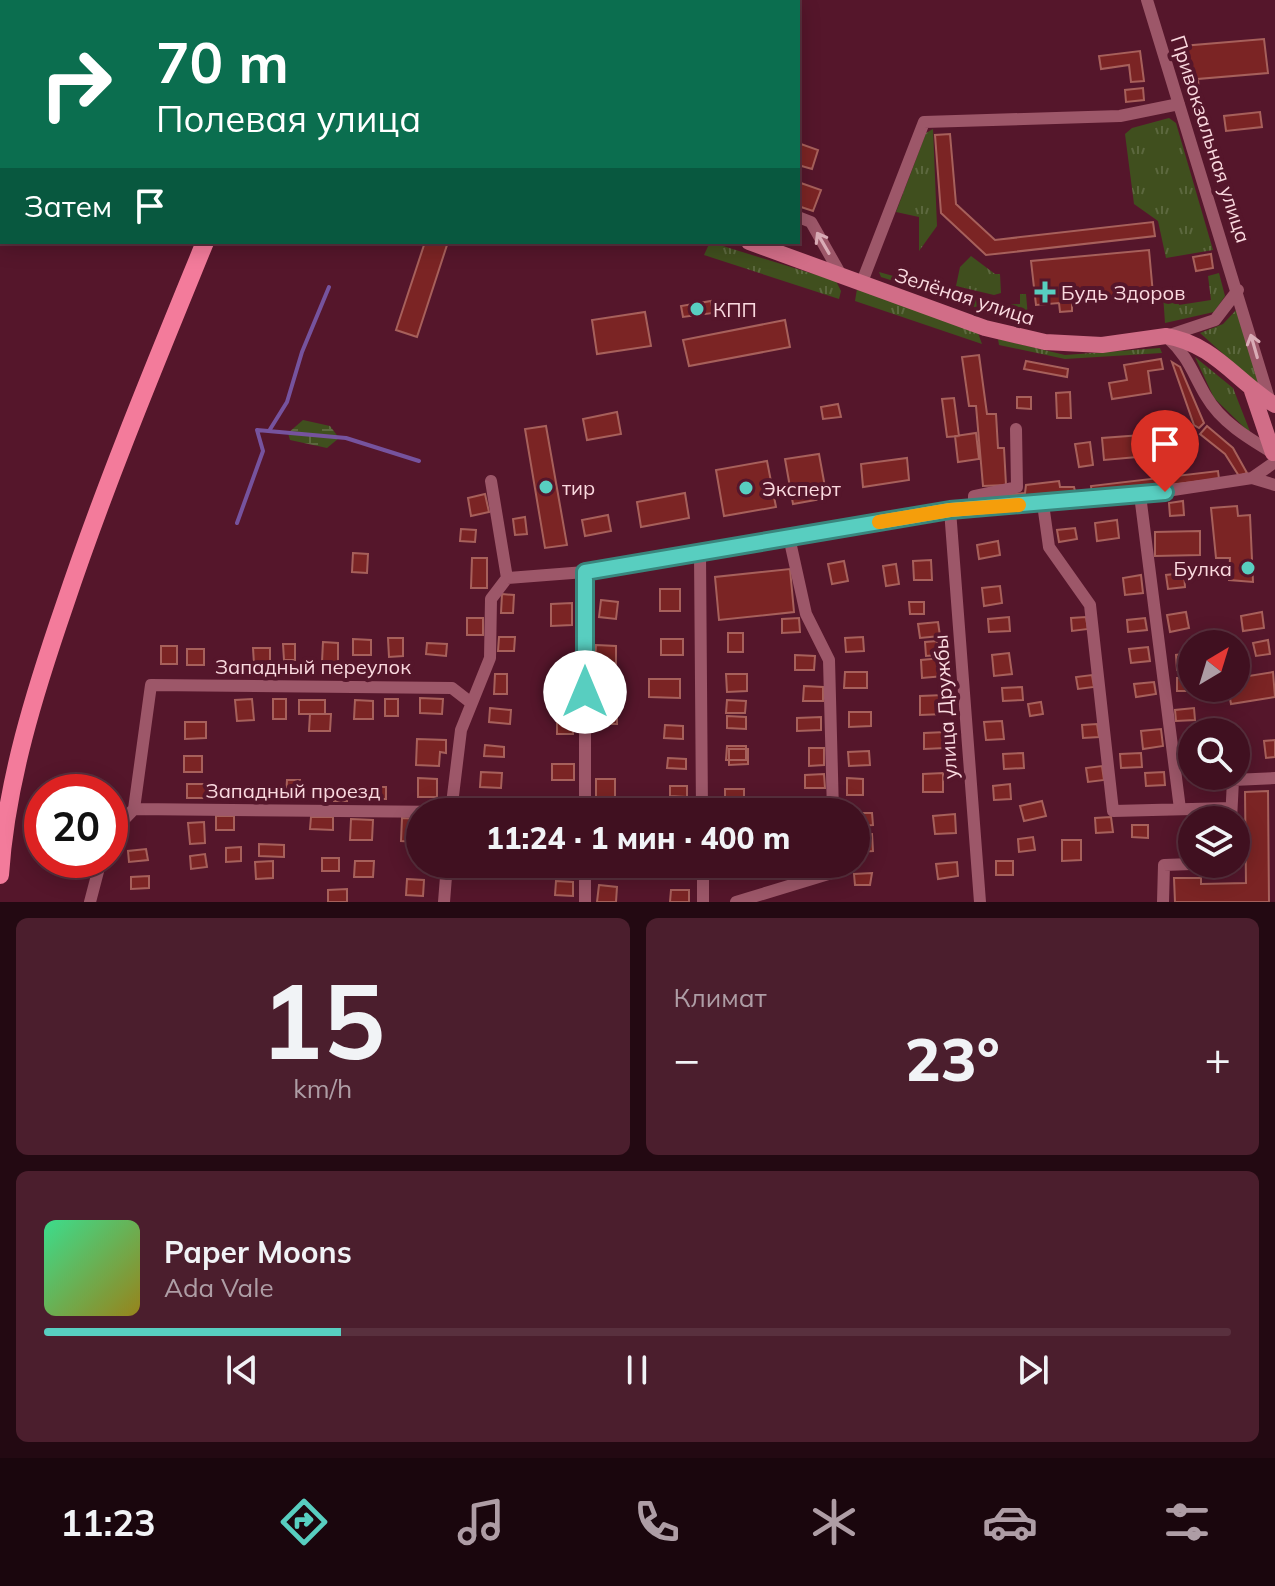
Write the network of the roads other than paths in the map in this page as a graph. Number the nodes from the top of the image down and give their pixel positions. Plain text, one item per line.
1 (1147, 0) edge
2 (1179, 104) junction
3 (800, 218) edge
4 (204, 244) edge
5 (755, 244) edge
6 (841, 275) junction
7 (862, 282) junction
8 (1244, 289) junction
9 (1166, 336) junction
10 (1252, 391) junction
11 (1272, 404) edge
12 (1016, 429) dead end
13 (1275, 433) edge
14 (1274, 457) edge
15 (1252, 478) junction
16 (491, 481) dead end
17 (1275, 485) edge
18 (1140, 495) junction
19 (1043, 504) junction
20 (974, 508) junction
21 (950, 510) junction
22 (789, 537) junction
23 (700, 554) junction
24 (585, 572) junction
25 (507, 578) junction
26 (470, 702) junction
27 (1275, 778) edge
28 (453, 798) edge
29 (585, 798) edge
30 (702, 798) edge
31 (833, 798) edge
32 (1180, 806) edge
33 (1231, 806) edge
34 (134, 809) junction
35 (1178, 809) edge
36 (406, 812) edge
37 (128, 815) edge
38 (1178, 864) edge
39 (0, 875) edge
40 (96, 878) edge
41 (446, 878) edge
42 (585, 878) edge
43 (703, 878) edge
44 (815, 878) edge
45 (90, 902) edge
46 (444, 902) edge
47 (585, 902) edge
48 (703, 902) edge
49 (736, 902) edge
50 (980, 902) edge
51 (1163, 902) edge

1 - 2 street, Привокзальная улица
2 - 7 street
2 - 8 street, Привокзальная улица
6 -> 3 street
4 - 39 highway
5 - 6 main road, Зелёная улица
6 - 7 main road, Зелёная улица
7 - 9 main road, Зелёная улица
8 - 9 street
11 -> 8 street, Привокзальная улица
9 - 10 main road, Зелёная улица
9 - 14 street
10 - 11 main road, Зелёная улица
10 - 14 main road, Зелёная улица
12 - 20 street
13 - 14 main road
14 - 15 street
15 - 17 street
15 - 18 street
16 - 25 street
18 - 19 street
18 - 32 street
19 - 20 street
19 - 35 street
20 - 21 street
21 - 22 street
21 - 50 street, улица Дружбы
22 - 23 street
22 - 31 street
23 - 24 street
23 - 30 street
24 - 25 street
24 - 29 street
25 - 26 street
26 - 28 street
26 - 34 street, Западный переулок
27 - 33 street
34 - 36 street, Западный проезд
34 - 37 street
38 - 51 street
40 - 45 street
41 - 46 street
42 - 47 street
43 - 48 street
44 - 49 street

